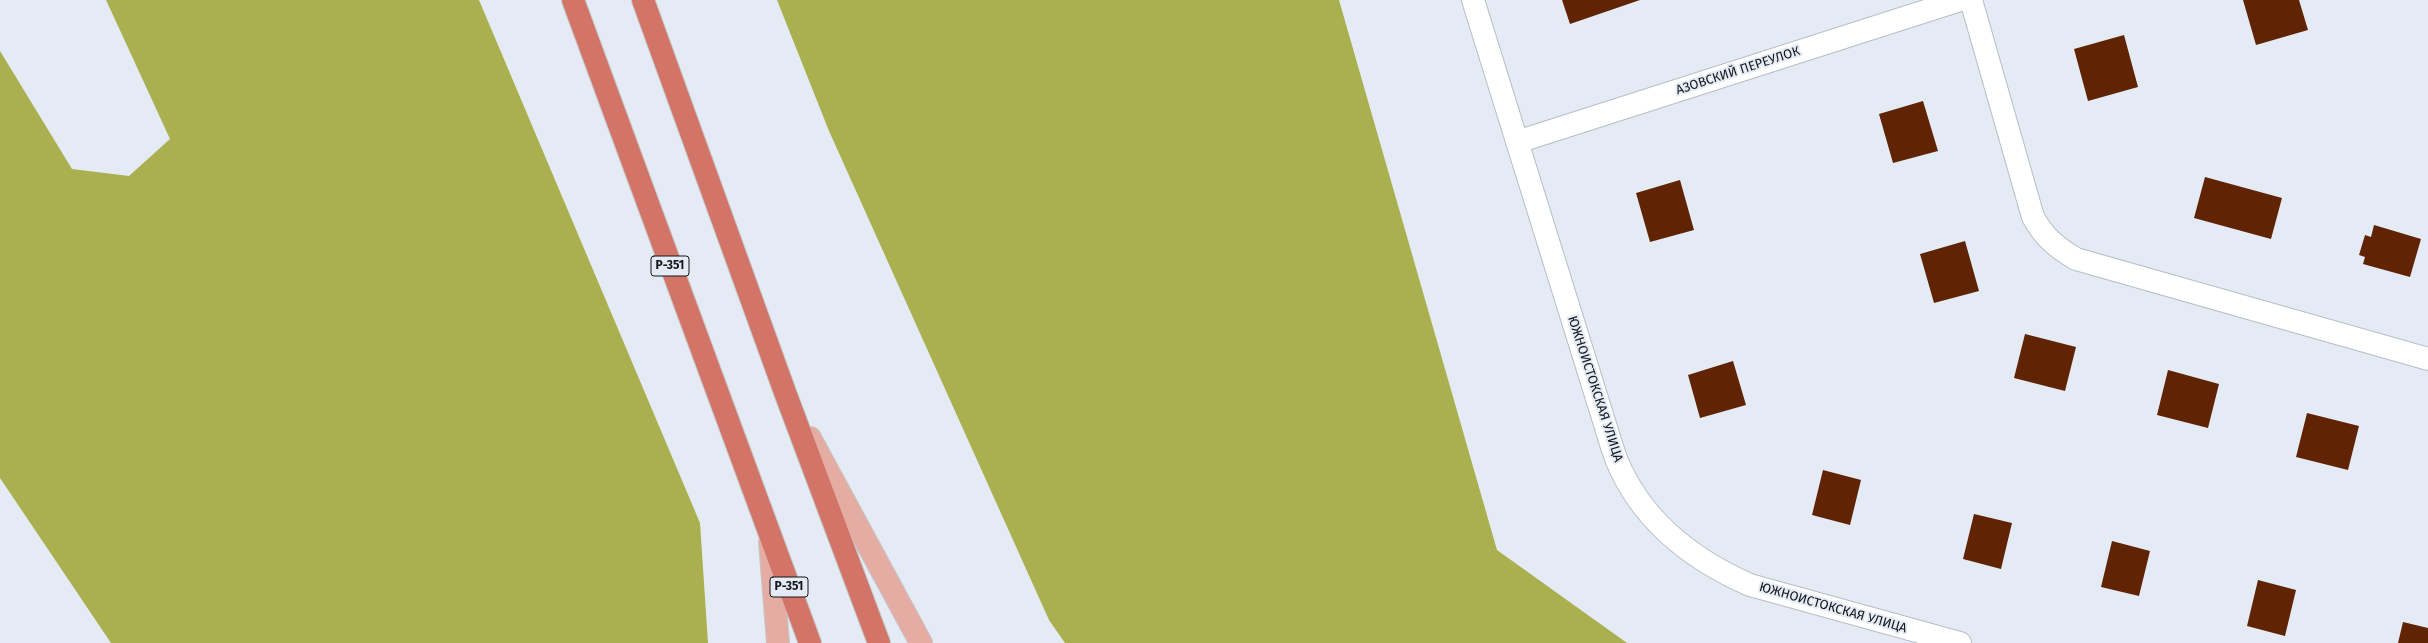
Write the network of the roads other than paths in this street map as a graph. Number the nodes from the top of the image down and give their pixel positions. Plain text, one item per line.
1 (573, 0) edge
2 (643, 0) edge
3 (1473, 0) edge
4 (1960, 0) edge
5 (1971, 0) edge
6 (1516, 142) junction
7 (2428, 359) edge
8 (786, 395) junction
9 (769, 531) junction
10 (778, 643) edge
11 (810, 643) edge
12 (880, 643) edge
13 (921, 643) edge
14 (1960, 643) edge

1 - 9 highway, Р-351
2 - 8 highway
3 - 6 street, ЮЖНОИСТОКСКАЯ УЛИЦА
4 - 6 street, АЗОВСКИЙ ПЕРЕУЛОК
5 - 7 street
6 - 14 street, ЮЖНОИСТОКСКАЯ УЛИЦА
8 - 12 highway
8 - 13 main road
9 - 10 main road
9 - 11 highway, Р-351

